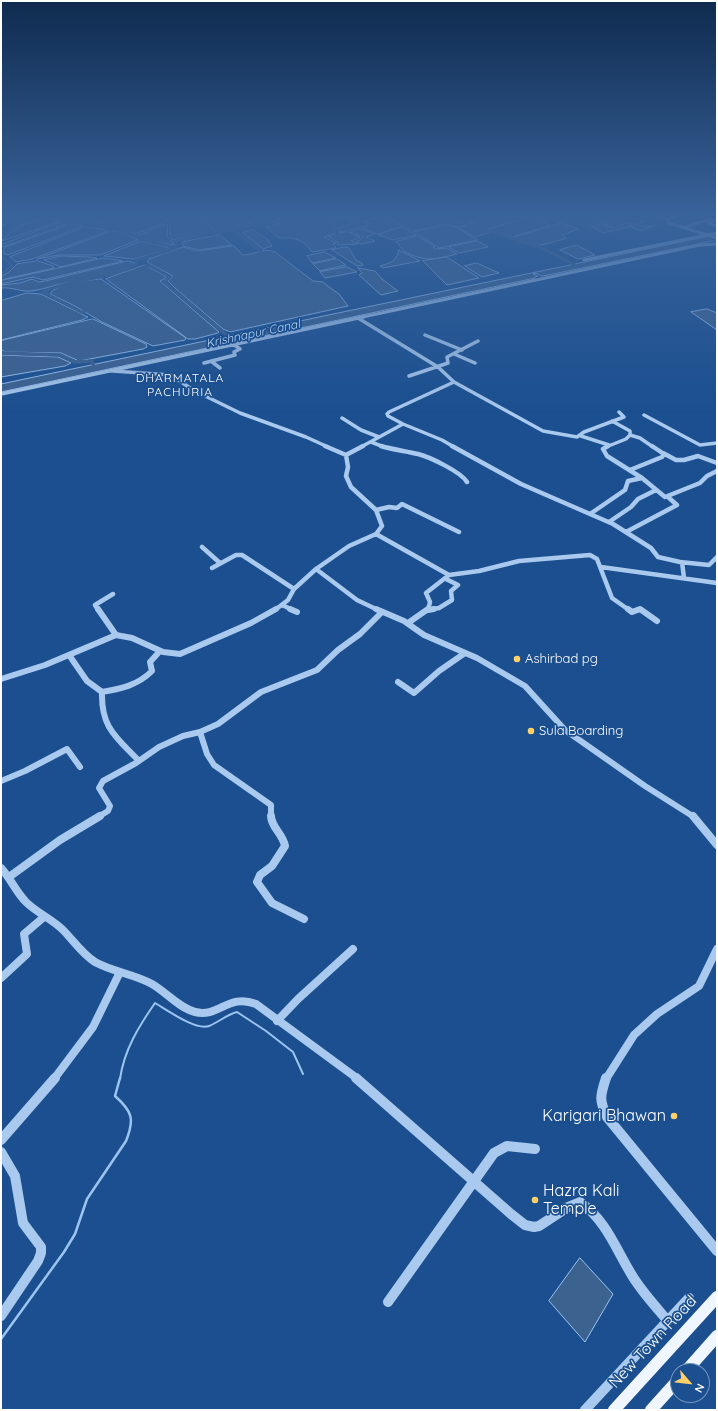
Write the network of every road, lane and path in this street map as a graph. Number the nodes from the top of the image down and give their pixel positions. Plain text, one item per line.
1 (524, 282) edge
2 (358, 318) junction
3 (424, 335) dead end
4 (478, 341) dead end
5 (233, 344) junction
6 (462, 350) junction
7 (454, 354) junction
8 (211, 361) junction
9 (204, 363) dead end
10 (475, 363) dead end
11 (438, 367) junction
12 (220, 368) dead end
13 (112, 369) junction
14 (409, 376) dead end
15 (454, 382) junction
16 (1, 394) edge
17 (618, 412) dead end
18 (644, 415) dead end
19 (342, 418) dead end
20 (612, 421) junction
21 (403, 424) junction
22 (630, 435) junction
23 (580, 436) junction
24 (379, 437) junction
25 (370, 442) junction
26 (717, 443) edge
27 (703, 445) junction
28 (609, 446) junction
29 (663, 453) junction
30 (346, 455) junction
31 (707, 458) junction
32 (717, 463) edge
33 (630, 470) junction
34 (717, 471) edge
35 (642, 478) junction
36 (467, 482) dead end
37 (656, 490) junction
38 (668, 497) junction
39 (376, 510) junction
40 (590, 514) junction
41 (609, 522) junction
42 (459, 532) dead end
43 (626, 532) junction
44 (376, 534) junction
45 (202, 547) dead end
46 (717, 557) edge
47 (682, 562) junction
48 (220, 563) junction
49 (600, 567) junction
50 (212, 568) dead end
51 (316, 569) junction
52 (448, 577) junction
53 (684, 578) junction
54 (717, 583) edge
55 (294, 589) junction
56 (113, 594) dead end
57 (282, 605) junction
58 (428, 610) junction
59 (296, 612) dead end
60 (382, 612) junction
61 (656, 621) dead end
62 (408, 623) junction
63 (116, 636) junction
64 (160, 651) junction
65 (465, 653) junction
66 (69, 655) junction
67 (1, 679) edge
68 (398, 682) dead end
69 (102, 692) junction
70 (200, 732) junction
71 (139, 761) junction
72 (80, 767) dead end
73 (1, 781) edge
74 (717, 845) edge
75 (1, 868) edge
76 (9, 877) junction
77 (44, 917) junction
78 (304, 919) dead end
79 (352, 949) dead end
80 (717, 949) edge
81 (120, 972) junction
82 (1, 978) edge
83 (277, 1021) junction
84 (1, 1140) edge
85 (535, 1149) dead end
86 (1, 1152) edge
87 (474, 1182) junction
88 (717, 1251) edge
89 (717, 1297) edge
90 (689, 1298) dead end
91 (388, 1302) dead end
92 (1, 1316) edge
93 (668, 1321) junction
94 (717, 1336) edge
95 (693, 1363) edge
96 (670, 1389) edge
97 (653, 1409) edge
98 (585, 1410) edge
99 (614, 1410) edge

1 - 2 street
2 - 5 street
2 - 11 street
3 - 6 street
4 - 6 street
5 - 8 street
5 - 13 street
6 - 7 street
7 - 10 street
7 - 11 street
8 - 9 street
8 - 12 street
11 - 14 street
11 - 15 street
13 - 16 street
13 - 30 street
15 - 21 street
15 - 23 street
17 - 20 street
18 - 27 street
19 - 24 street
20 - 22 street
20 - 23 street
21 - 24 street
21 - 40 street
22 - 28 street
22 - 29 street
23 - 28 street
24 - 25 street
25 - 30 street
25 - 36 street
26 - 27 street
27 - 31 street
28 - 33 street
29 - 31 street
29 - 33 street
30 - 39 street
31 - 32 street
33 - 35 street
34 - 38 street
35 - 37 street
35 - 40 street
37 - 38 street
37 - 41 street
38 - 43 street
39 - 42 street
39 - 44 street
40 - 41 street
41 - 43 street
43 - 47 street
44 - 51 street
44 - 52 street
45 - 48 street
46 - 47 street
47 - 53 street
48 - 50 street
48 - 55 street
49 - 52 street
49 - 53 street
49 - 61 street
51 - 55 street
51 - 60 street
52 - 58 street
52 - 58 street
53 - 54 street
55 - 57 street
56 - 63 street
57 - 59 street
57 - 64 street
58 - 62 street
60 - 62 street
60 - 70 street
62 - 65 street
63 - 64 street
63 - 66 street
64 - 69 street
65 - 68 street
65 - 74 street
66 - 67 street
66 - 69 street
69 - 71 street
70 - 71 street
70 - 78 street
71 - 76 street
72 - 73 street
75 - 76 street
76 - 77 street
77 - 81 street
77 - 82 street
79 - 83 street
80 - 88 street
81 - 83 street
81 - 84 street
83 - 87 street
85 - 87 street
86 - 92 street
87 - 91 street
87 - 93 street
89 - 99 main road, New Town Road
90 - 93 street
93 - 98 street
94 - 95 main road
96 - 97 main road

